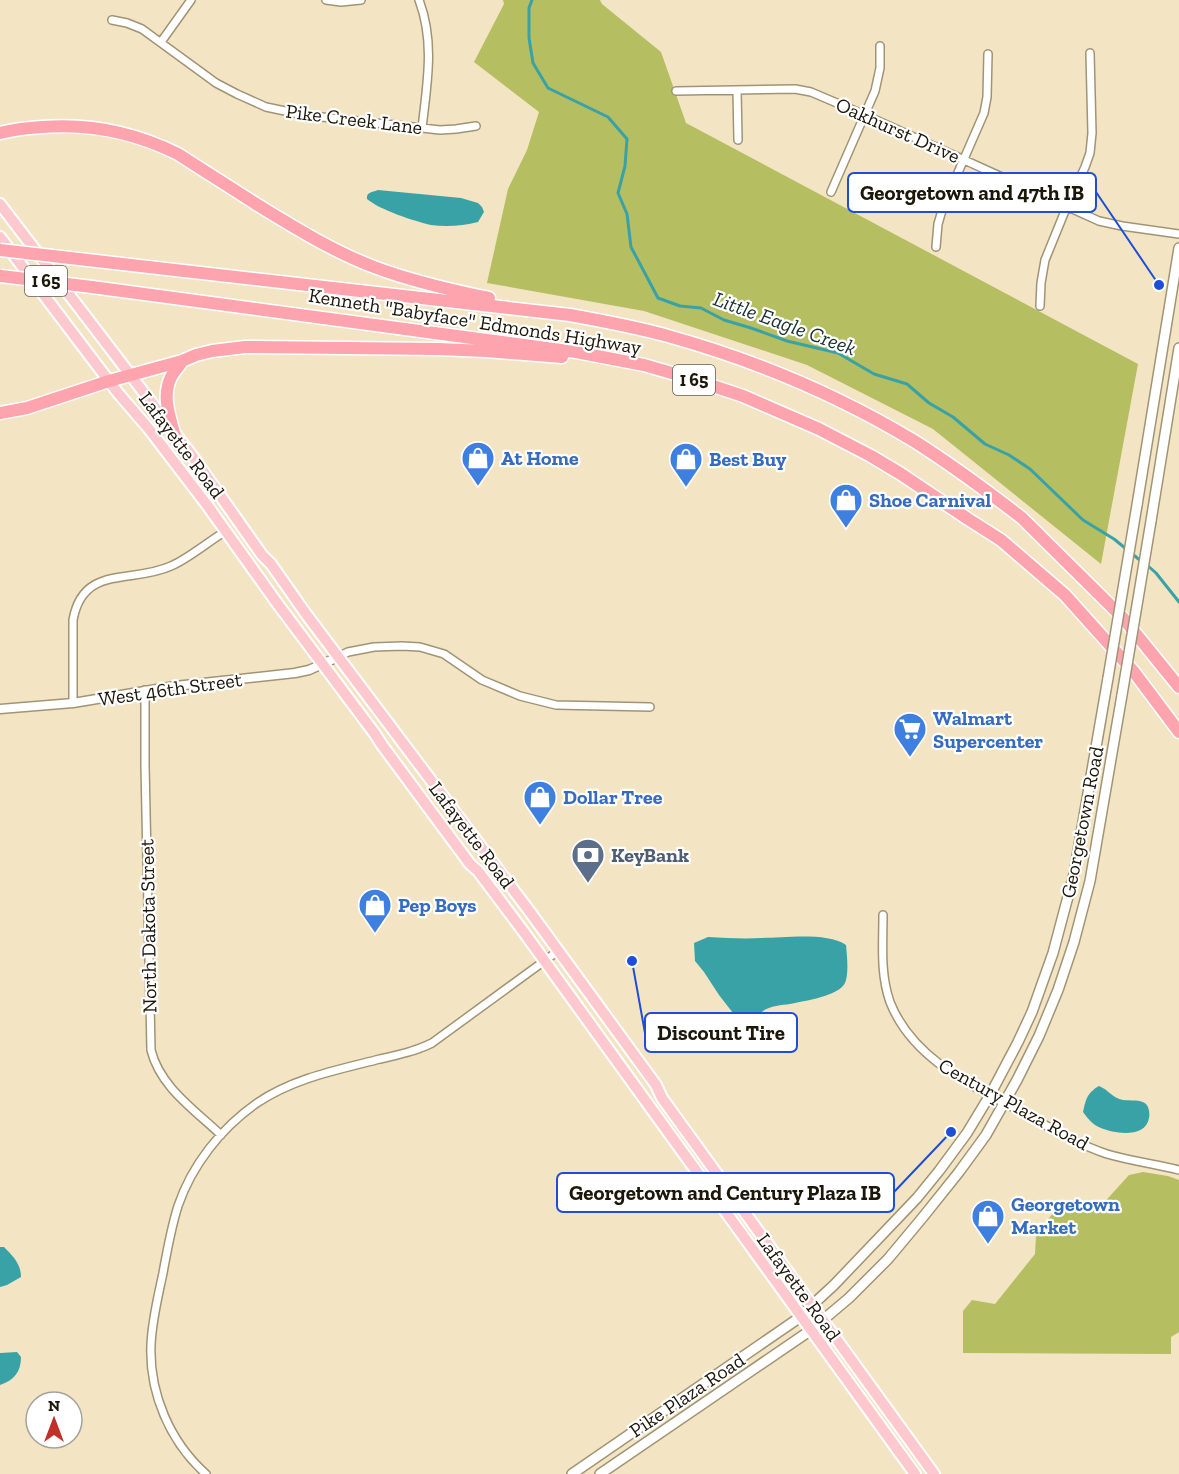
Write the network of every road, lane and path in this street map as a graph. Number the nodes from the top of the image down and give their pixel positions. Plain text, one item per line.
1 (191, 0) edge
2 (326, 0) edge
3 (361, 0) edge
4 (419, 0) edge
5 (112, 20) dead end
6 (161, 42) junction
7 (880, 46) dead end
8 (1090, 53) dead end
9 (988, 54) dead end
10 (737, 90) junction
11 (676, 91) dead end
12 (865, 115) junction
13 (476, 126) dead end
14 (422, 128) junction
15 (0, 132) edge
16 (738, 140) dead end
17 (963, 159) junction
18 (831, 192) dead end
19 (0, 204) edge
20 (1067, 206) junction
21 (1179, 234) edge
22 (0, 237) edge
23 (936, 247) dead end
24 (1179, 248) edge
25 (0, 250) edge
26 (1, 276) edge
27 (1040, 306) dead end
28 (570, 315) junction
29 (1179, 348) edge
30 (182, 361) junction
31 (130, 375) junction
32 (109, 381) junction
33 (699, 381) junction
34 (0, 413) edge
35 (174, 433) junction
36 (226, 531) junction
37 (338, 657) junction
38 (322, 664) junction
39 (1179, 687) edge
40 (144, 690) junction
41 (73, 703) junction
42 (650, 707) dead end
43 (0, 709) edge
44 (1179, 732) edge
45 (883, 915) dead end
46 (558, 951) junction
47 (544, 960) junction
48 (990, 1095) junction
49 (1005, 1104) junction
50 (221, 1135) junction
51 (1179, 1170) edge
52 (812, 1305) junction
53 (801, 1316) junction
54 (824, 1320) junction
55 (811, 1330) junction
56 (639, 1428) junction
57 (648, 1442) junction
58 (206, 1474) edge
59 (572, 1474) edge
60 (600, 1474) edge
61 (915, 1474) edge
62 (934, 1474) edge

1 - 6 street
2 - 3 street
4 - 14 street
5 - 6 street, Pike Creek Lane
6 - 14 street, Pike Creek Lane
7 - 12 street
8 - 20 street
9 - 17 street
10 - 11 street, Oakhurst Drive
10 - 12 street, Oakhurst Drive
10 - 16 street
12 - 17 street, Oakhurst Drive
12 - 18 street
13 - 14 street, Pike Creek Lane
15 - 28 highway
17 - 20 street, Oakhurst Drive
17 - 23 street
19 - 31 main road, Lafayette Road
20 - 21 street, Oakhurst Drive
20 - 27 street
22 - 32 main road, Lafayette Road
24 - 48 main road, Georgetown Road, bridge
25 - 28 highway, Kenneth "Babyface" Edmonds Highway / I 65, bridge
26 - 33 highway, Kenneth "Babyface" Edmonds Highway / I 65, bridge
28 - 39 highway, Kenneth "Babyface" Edmonds Highway / I 65
29 - 49 main road, Georgetown Road, bridge
30 - 31 highway
30 - 33 highway
30 - 35 highway
31 - 32 highway
31 - 35 main road, Lafayette Road
32 - 34 highway
32 - 36 main road, Lafayette Road
33 - 44 highway, Kenneth "Babyface" Edmonds Highway / I 65
35 - 37 main road, Lafayette Road
36 - 38 main road, Lafayette Road
36 - 41 street
37 - 38 street, West 46th Street
37 - 42 street
37 - 46 main road, Lafayette Road
38 - 40 street, West 46th Street
38 - 47 main road, Lafayette Road
40 - 41 street, West 46th Street
40 - 50 street, North Dakota Street
41 - 43 street, West 46th Street
45 - 48 street, Century Plaza Road
46 - 47 street
46 - 52 main road, Lafayette Road
47 - 50 street
47 - 53 main road, Lafayette Road
48 - 49 street, Century Plaza Road
48 - 52 main road, Georgetown Road
49 - 51 street, Century Plaza Road
49 - 54 main road, Georgetown Road
50 - 58 street
52 - 53 main road, Georgetown Road
52 - 54 main road, Lafayette Road
53 - 55 main road, Lafayette Road
53 - 56 main road, Pike Plaza Road
54 - 55 main road, Georgetown Road
54 - 62 main road, Lafayette Road
55 - 57 main road, Pike Plaza Road
55 - 61 main road, Lafayette Road
56 - 57 main road
56 - 59 main road, Pike Plaza Road
57 - 60 main road, Pike Plaza Road

